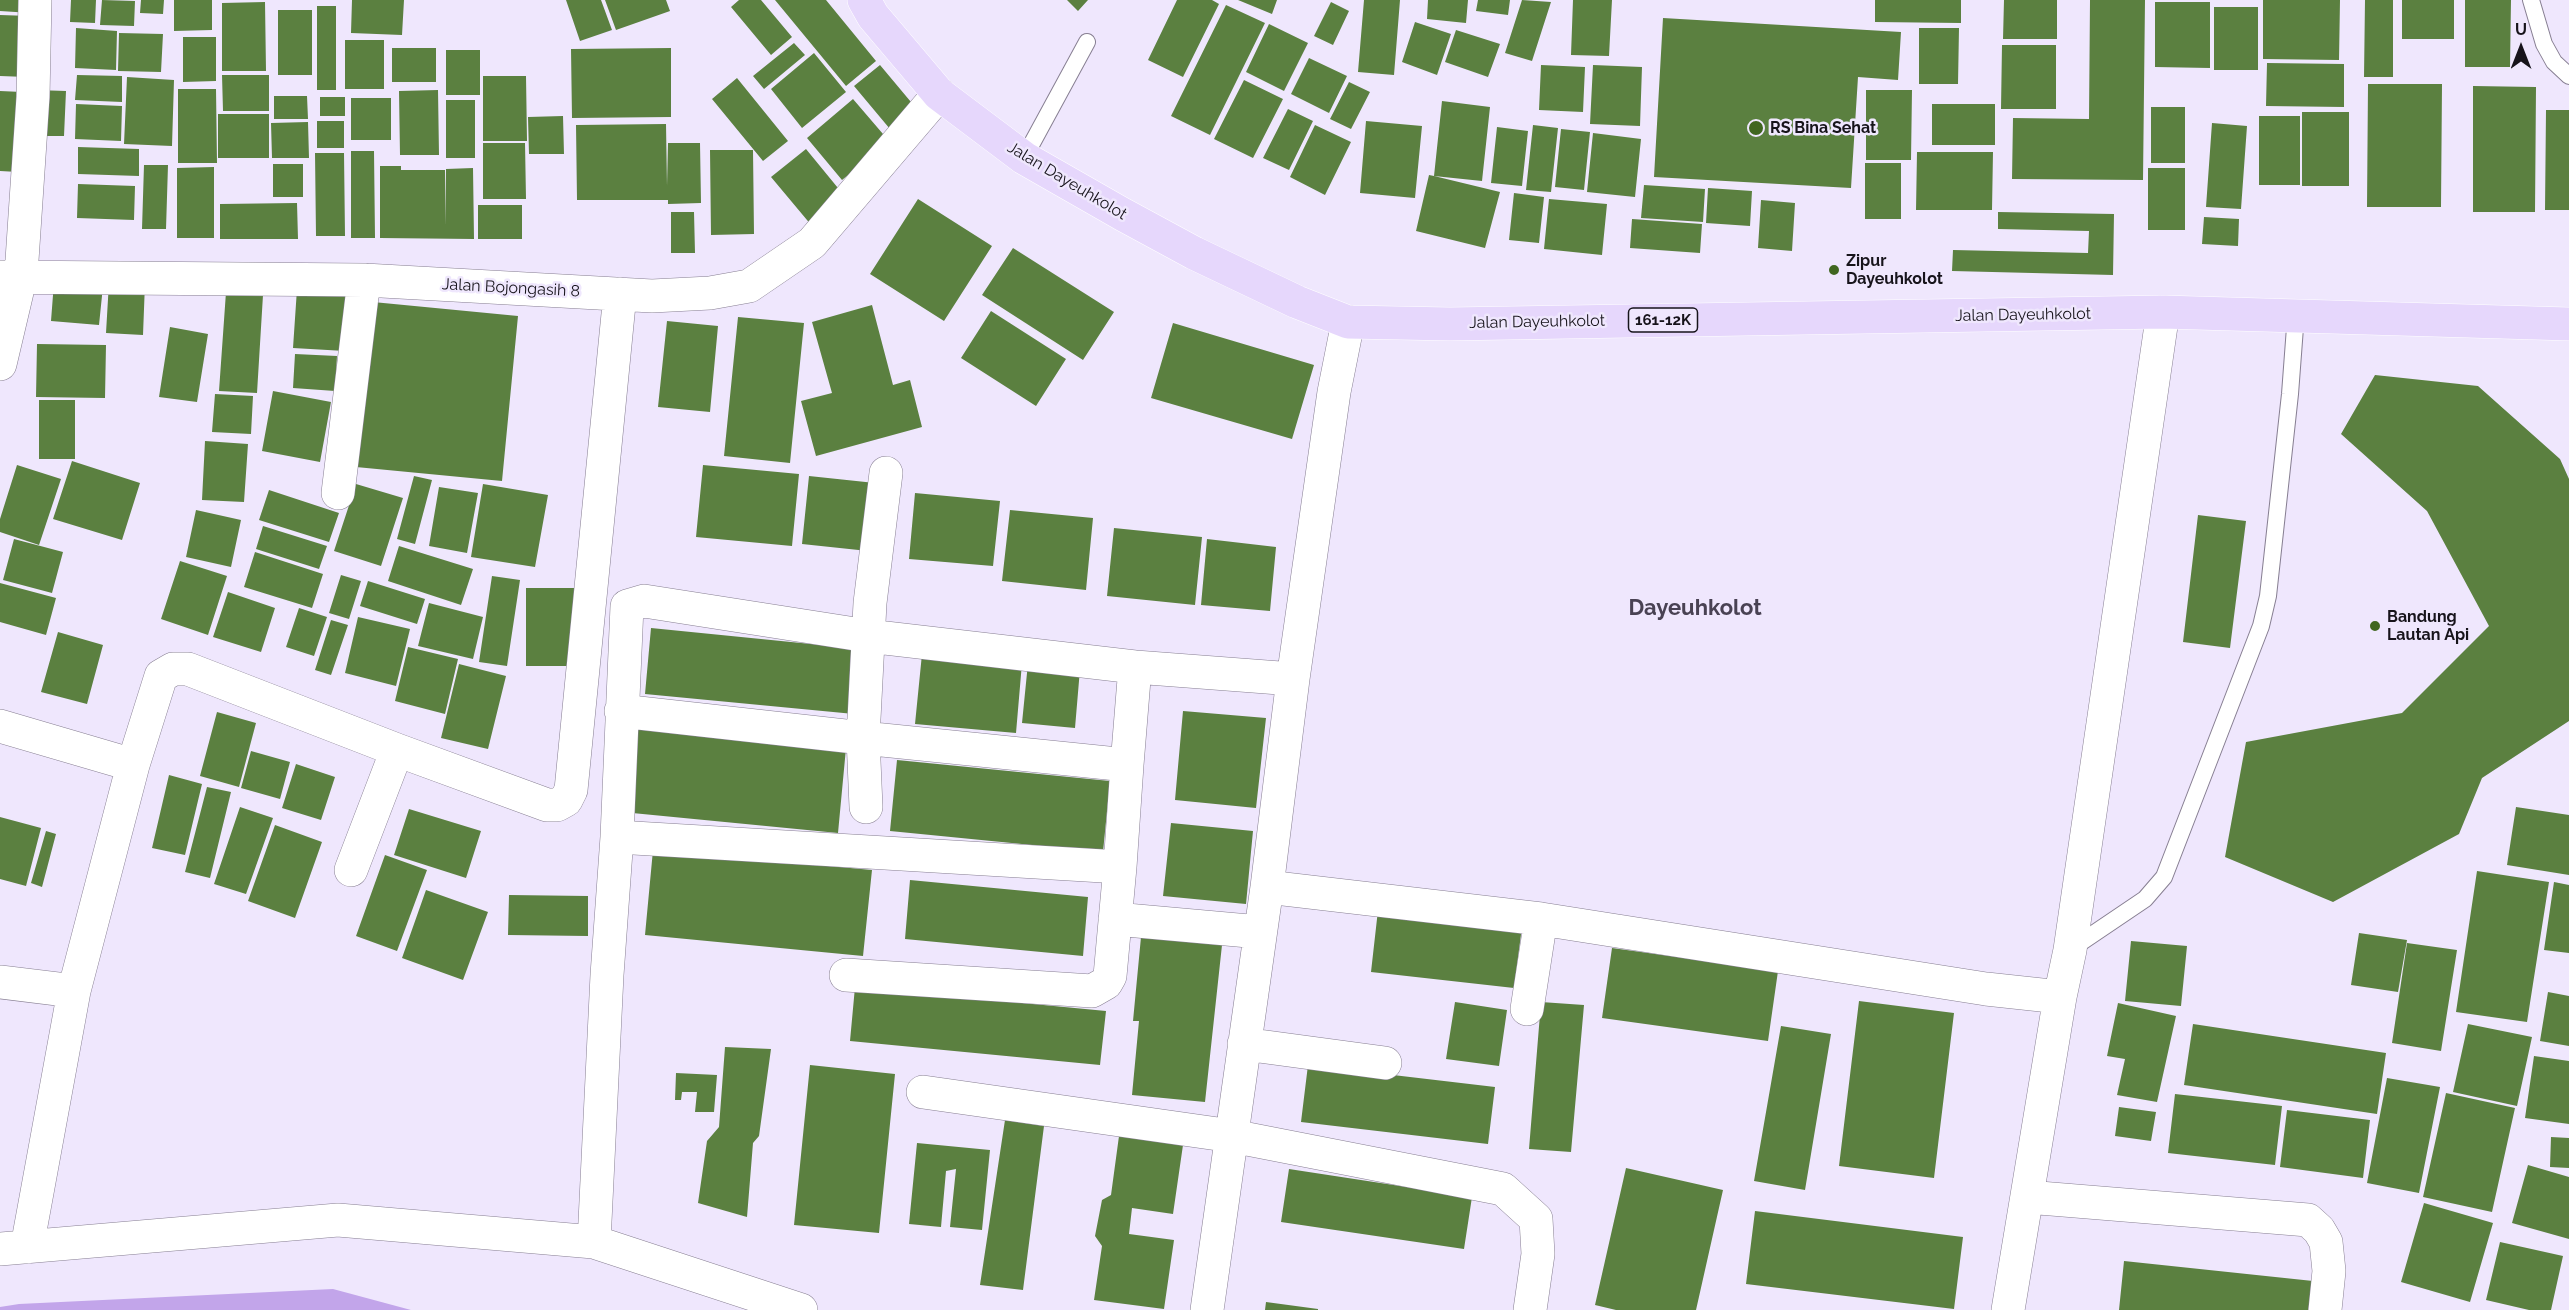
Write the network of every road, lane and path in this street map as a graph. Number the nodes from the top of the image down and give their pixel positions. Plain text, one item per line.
1 (35, 0) edge
2 (864, 0) edge
3 (2531, 0) edge
4 (1087, 42) dead end
5 (2569, 76) edge
6 (939, 94) junction
7 (1024, 158) junction
8 (10, 276) edge
9 (364, 280) junction
10 (620, 294) junction
11 (2163, 312) junction
12 (2296, 315) junction
13 (1348, 322) junction
14 (2569, 324) edge
15 (0, 364) edge
16 (886, 474) dead end
17 (338, 493) dead end
18 (868, 636) junction
19 (1135, 667) junction
20 (1293, 679) junction
21 (621, 711) junction
22 (0, 726) edge
23 (863, 738) junction
24 (398, 750) junction
25 (133, 765) junction
26 (1127, 765) junction
27 (866, 807) dead end
28 (617, 837) junction
29 (1120, 867) junction
30 (351, 870) dead end
31 (1267, 887) junction
32 (1115, 919) junction
33 (1541, 919) junction
34 (1260, 932) junction
35 (2070, 951) junction
36 (846, 975) dead end
37 (0, 982) edge
38 (74, 991) junction
39 (2060, 997) junction
40 (1527, 1009) dead end
41 (1244, 1044) junction
42 (1385, 1063) dead end
43 (923, 1092) dead end
44 (1232, 1136) junction
45 (2027, 1197) junction
46 (594, 1242) junction
47 (14, 1248) edge
48 (801, 1310) edge
49 (1207, 1310) edge
50 (1530, 1310) edge
51 (2008, 1310) edge
52 (2325, 1310) edge

1 - 8 street
2 - 6 main road, Jalan Dayeuhkolot / 161-12K
3 - 5 lane
4 - 7 lane
6 - 7 main road, Jalan Dayeuhkolot / 161-12K
6 - 10 street, Jalan Bojongasih 8
7 - 13 main road, Jalan Dayeuhkolot / 161-12K
8 - 9 street, Jalan Bojongasih 8
8 - 15 street
9 - 10 street, Jalan Bojongasih 8
9 - 17 street
10 - 24 street
11 - 12 main road, Jalan Dayeuhkolot / 161-12K
11 - 13 main road, Jalan Dayeuhkolot / 161-12K
11 - 35 street
12 - 14 main road, Jalan Dayeuhkolot / 161-12K
12 - 35 lane
13 - 20 street
16 - 18 street
18 - 19 street
18 - 21 street
18 - 23 street
19 - 20 street
19 - 26 street
20 - 31 street
21 - 23 street
21 - 28 street
22 - 25 street
23 - 26 street
23 - 27 street
24 - 25 street
24 - 30 street
25 - 38 street
26 - 29 street
28 - 29 street
28 - 46 street
29 - 32 street
31 - 33 street
31 - 34 street
32 - 34 street
32 - 36 street
33 - 39 street
33 - 40 street
34 - 41 street
35 - 39 street
37 - 38 street
38 - 47 street
39 - 45 street
41 - 42 street
41 - 44 street
43 - 44 street
44 - 49 street
44 - 50 street
45 - 51 street
45 - 52 street
46 - 47 street
46 - 48 street

